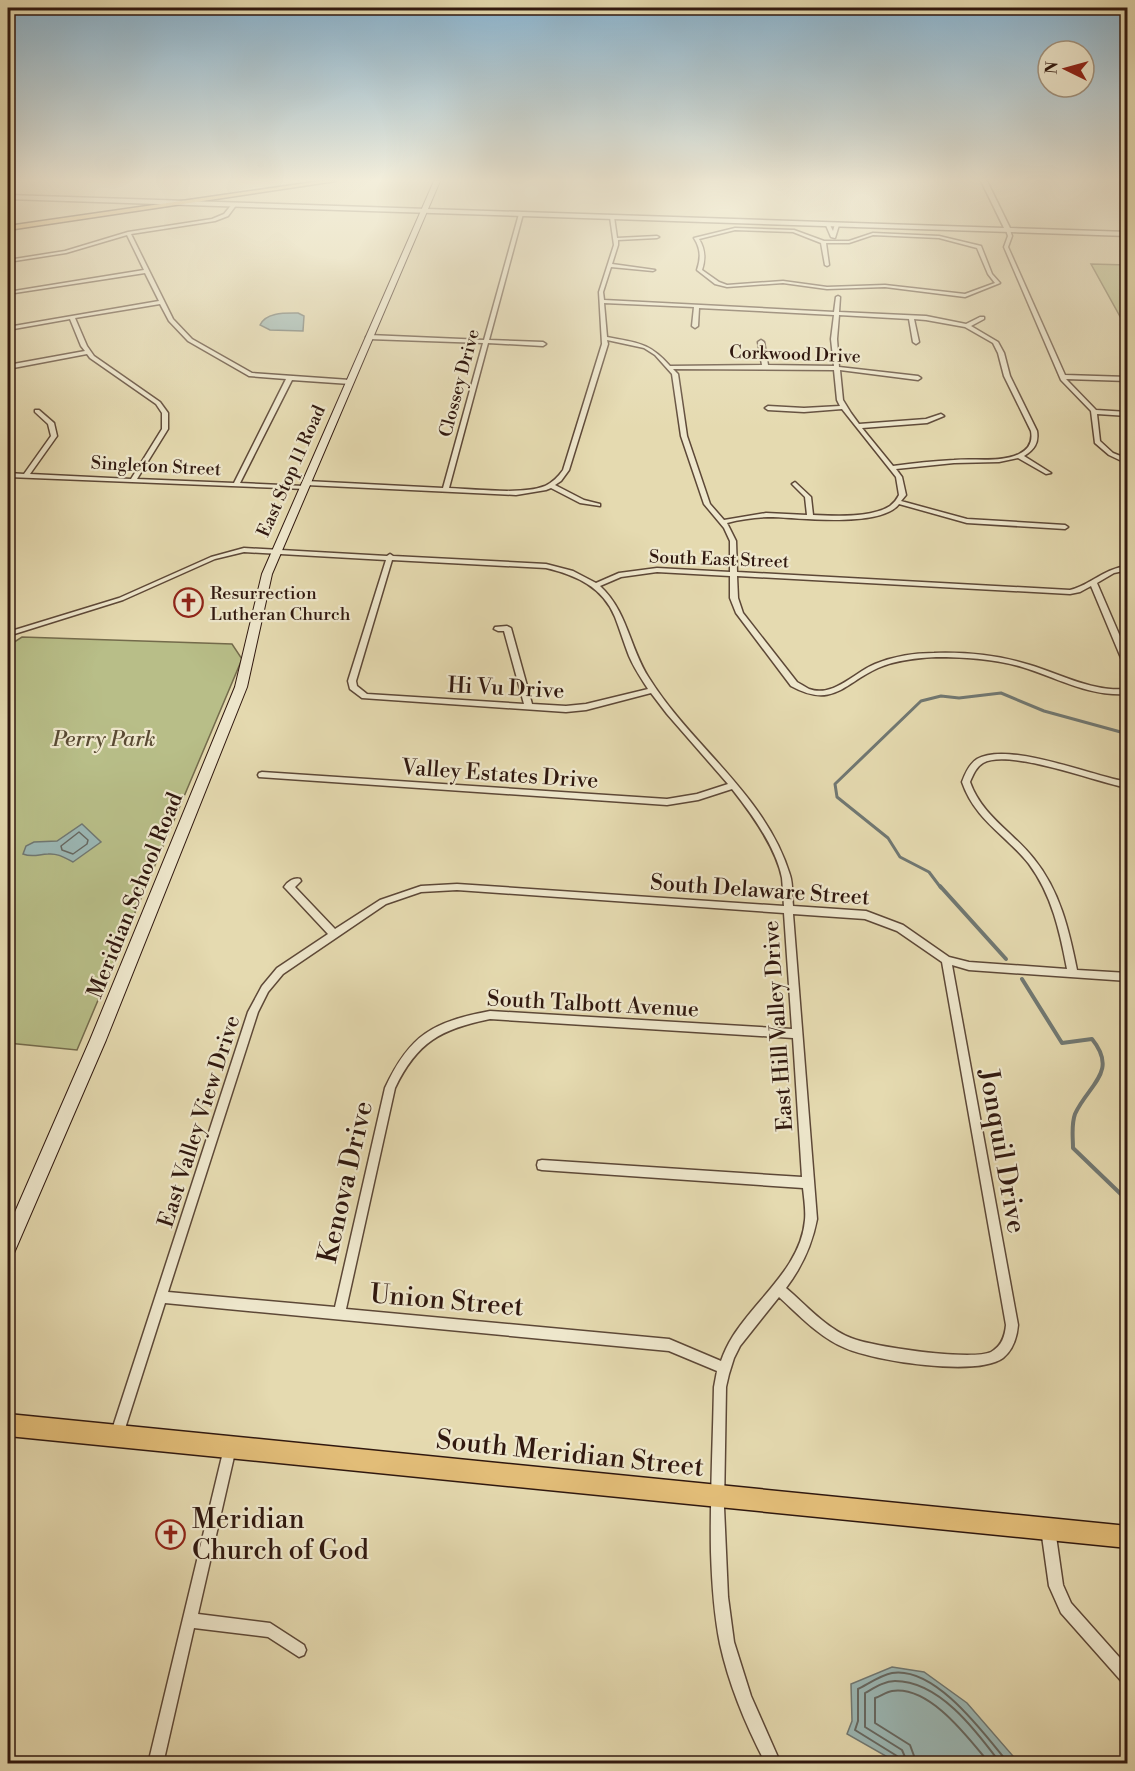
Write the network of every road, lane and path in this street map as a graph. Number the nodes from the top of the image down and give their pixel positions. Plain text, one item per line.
1 (144, 264) edge
2 (400, 264) edge
3 (507, 264) edge
4 (702, 264) edge
5 (986, 264) edge
6 (1013, 264) edge
7 (609, 265) joint
8 (653, 270) dead end
9 (147, 271) junction
10 (8, 293) edge
11 (838, 297) dead end
12 (602, 301) junction
13 (162, 302) junction
14 (697, 306) junction
15 (838, 313) junction
16 (72, 317) junction
17 (911, 317) junction
18 (982, 318) dead end
19 (695, 326) dead end
20 (967, 326) junction
21 (8, 328) edge
22 (369, 337) junction
23 (605, 338) junction
24 (486, 342) junction
25 (761, 342) dead end
26 (916, 342) dead end
27 (543, 344) dead end
28 (87, 352) junction
29 (765, 366) junction
30 (8, 367) edge
31 (671, 367) junction
32 (836, 368) junction
33 (1063, 377) junction
34 (918, 378) dead end
35 (289, 379) junction
36 (1128, 380) edge
37 (350, 382) junction
38 (844, 407) junction
39 (768, 408) dead end
40 (37, 411) dead end
41 (1095, 412) junction
42 (1128, 414) edge
43 (941, 416) dead end
44 (859, 426) junction
45 (1019, 456) junction
46 (1128, 462) edge
47 (892, 468) junction
48 (1048, 473) dead end
49 (8, 475) edge
50 (26, 476) junction
51 (134, 480) junction
52 (795, 484) dead end
53 (236, 485) junction
54 (551, 485) junction
55 (305, 486) junction
56 (445, 490) junction
57 (897, 502) junction
58 (598, 504) dead end
59 (810, 517) junction
60 (722, 522) junction
61 (1065, 527) dead end
62 (277, 550) junction
63 (390, 556) junction
64 (1128, 568) edge
65 (734, 574) junction
66 (1094, 582) junction
67 (595, 586) junction
68 (498, 629) dead end
69 (8, 634) edge
70 (1128, 665) edge
71 (652, 690) junction
72 (1128, 691) edge
73 (529, 707) junction
74 (261, 775) dead end
75 (733, 785) junction
76 (1128, 785) edge
77 (297, 881) dead end
78 (412, 891) joint
79 (788, 910) junction
80 (334, 933) junction
81 (946, 960) junction
82 (1073, 973) junction
83 (1128, 977) edge
84 (798, 1034) junction
85 (402, 1062) joint
86 (542, 1165) dead end
87 (808, 1183) junction
88 (8, 1247) edge
89 (778, 1289) junction
90 (161, 1297) junction
91 (339, 1314) junction
92 (724, 1368) junction
93 (8, 1425) edge
94 (116, 1436) junction
95 (230, 1448) junction
96 (719, 1496) junction
97 (1048, 1529) junction
98 (1128, 1537) edge
99 (190, 1620) junction
100 (299, 1650) dead end
101 (1128, 1678) edge
102 (155, 1764) edge
103 (774, 1764) edge

1 - 9 street
2 - 22 main road, East Stop 11 Road
3 - 24 street, Clossey Drive
4 - 5 street
6 - 33 street
7 - 8 street
7 - 12 street
9 - 10 street
9 - 13 street
11 - 15 street
12 - 14 street
12 - 23 street
13 - 16 street
13 - 35 street
14 - 15 street
14 - 19 street
15 - 17 street
15 - 32 street
16 - 21 street
16 - 28 street
17 - 20 street
17 - 26 street
18 - 20 street
20 - 45 street
22 - 24 street
22 - 37 main road, East Stop 11 Road
23 - 31 street
23 - 54 street
24 - 27 street
24 - 56 street, Clossey Drive
25 - 29 street
28 - 30 street
28 - 51 street
29 - 31 street, Corkwood Drive
29 - 32 street, Corkwood Drive
31 - 60 street
32 - 34 street, Corkwood Drive
32 - 38 street
33 - 36 street
33 - 41 street
35 - 37 street
35 - 53 street
37 - 55 main road, East Stop 11 Road
38 - 39 street
38 - 44 street
40 - 50 street
41 - 42 street
41 - 46 street
43 - 44 street
44 - 47 street
45 - 47 street
45 - 48 street
47 - 57 street
49 - 50 street, Singleton Street
50 - 51 street, Singleton Street
51 - 53 street, Singleton Street
52 - 59 street
53 - 55 street, Singleton Street
54 - 56 street, Singleton Street
54 - 58 street
55 - 56 street, Singleton Street
55 - 62 main road, East Stop 11 Road
57 - 59 street
57 - 61 street
59 - 60 street
60 - 65 street
62 - 63 street
62 - 69 street, East Stop 11 Road
62 - 88 main road, Meridian School Road
63 - 67 street
63 - 73 street, Hi Vu Drive
64 - 66 street, South East Street
65 - 66 street, South East Street
65 - 67 street, South East Street
65 - 72 street
66 - 70 street
67 - 71 street, East Hill Valley Drive
68 - 73 street
71 - 73 street, Hi Vu Drive
71 - 75 street, East Hill Valley Drive
74 - 75 street, Valley Estates Drive
75 - 79 street, East Hill Valley Drive
76 - 82 street
77 - 80 street
78 - 79 street, South Delaware Street
78 - 80 street, East Valley View Drive
79 - 81 street, South Delaware Street
79 - 84 street, East Hill Valley Drive
80 - 90 street, East Valley View Drive
81 - 82 street, South Delaware Street
81 - 89 street, Jonquil Drive
82 - 83 street, South Delaware Street
84 - 85 street, South Talbott Avenue
84 - 87 street, East Hill Valley Drive
85 - 91 street, Kenova Drive
86 - 87 street
87 - 89 street, East Hill Valley Drive
89 - 92 street, East Hill Valley Drive
90 - 91 street, Union Street
90 - 94 street, East Valley View Drive
91 - 92 street, Union Street
92 - 96 street, East Hill Valley Drive
93 - 94 main road, South Meridian Street
94 - 95 main road, South Meridian Street
95 - 96 main road, South Meridian Street
95 - 99 street
96 - 97 main road, South Meridian Street
96 - 103 street, East Hill Valley Drive
97 - 98 main road, South Meridian Street
97 - 101 street
99 - 100 street
99 - 102 street

